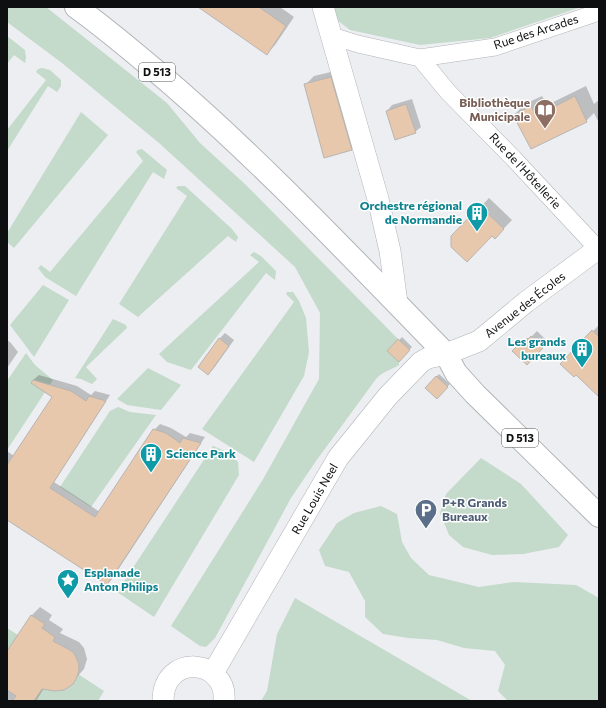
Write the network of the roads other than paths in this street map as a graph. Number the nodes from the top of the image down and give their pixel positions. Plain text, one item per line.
1 (76, 7) edge
2 (323, 7) edge
3 (599, 12) edge
4 (333, 42) junction
5 (420, 58) junction
6 (598, 249) edge
7 (396, 303) junction
8 (446, 354) junction
9 (599, 497) edge
10 (599, 516) edge
11 (213, 673) junction
12 (163, 701) edge
13 (224, 701) edge

1 - 7 main road, D 513
2 - 4 street
3 - 5 street, Rue des Arcades
4 - 5 street, Rue des Arcades
4 - 7 street
5 - 6 street, Rue de l'Hôtellerie
6 - 8 street, Avenue des Écoles
7 - 8 main road, D 513
8 - 9 main road, D 513
8 - 10 main road, D 513
8 - 11 street, Rue Louis Neel
11 - 12 street
11 - 13 street

